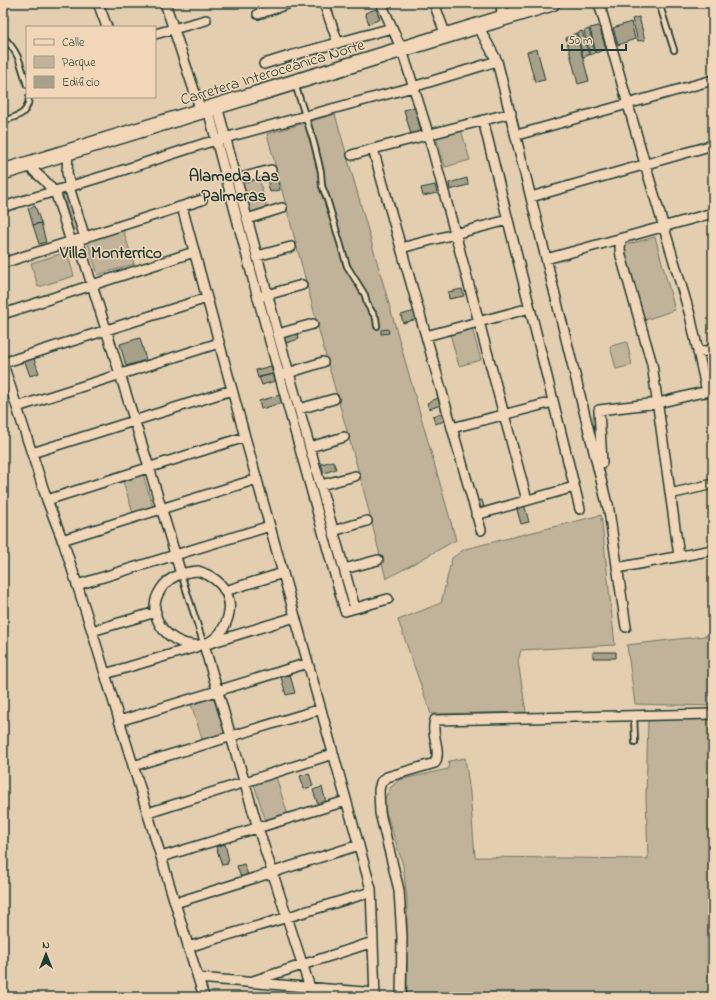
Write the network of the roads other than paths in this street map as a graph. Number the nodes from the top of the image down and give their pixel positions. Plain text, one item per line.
1 (6, 3) edge
2 (98, 3) edge
3 (165, 3) edge
4 (290, 3) edge
5 (324, 3) edge
6 (381, 3) edge
7 (434, 3) edge
8 (500, 3) edge
9 (552, 3) edge
10 (599, 3) edge
11 (659, 3) edge
12 (3, 4) edge
13 (258, 14) dead end
14 (504, 18) junction
15 (206, 20) dead end
16 (107, 26) edge
17 (478, 26) junction
18 (392, 28) junction
19 (174, 29) junction
20 (156, 34) edge
21 (446, 36) junction
22 (3, 37) edge
23 (338, 43) junction
24 (402, 50) junction
25 (674, 50) dead end
26 (497, 61) junction
27 (264, 64) dead end
28 (713, 80) edge
29 (26, 81) edge
30 (294, 83) junction
31 (413, 86) junction
32 (29, 98) edge
33 (628, 103) junction
34 (209, 109) junction
35 (511, 113) junction
36 (304, 115) junction
37 (483, 120) junction
38 (3, 122) edge
39 (428, 134) junction
40 (517, 135) junction
41 (221, 139) junction
42 (713, 145) edge
43 (373, 149) junction
44 (68, 152) junction
45 (352, 155) dead end
46 (645, 164) junction
47 (27, 165) junction
48 (271, 170) dead end
49 (3, 172) edge
50 (236, 179) junction
51 (69, 186) junction
52 (54, 191) junction
53 (531, 197) junction
54 (202, 200) dead end
55 (3, 207) edge
56 (182, 207) junction
57 (282, 208) dead end
58 (713, 213) edge
59 (247, 219) junction
60 (508, 220) junction
61 (665, 227) junction
62 (455, 234) junction
63 (621, 239) junction
64 (78, 240) junction
65 (291, 246) dead end
66 (401, 248) junction
67 (194, 252) junction
68 (257, 256) junction
69 (546, 259) junction
70 (3, 263) edge
71 (302, 285) dead end
72 (92, 286) junction
73 (268, 296) junction
74 (207, 298) junction
75 (258, 298) junction
76 (530, 308) junction
77 (3, 314) edge
78 (479, 322) junction
79 (313, 324) dead end
80 (378, 326) dead end
81 (106, 330) junction
82 (278, 334) junction
83 (426, 336) junction
84 (219, 343) junction
85 (713, 349) edge
86 (698, 353) junction
87 (323, 362) dead end
88 (3, 364) edge
89 (289, 373) junction
90 (120, 375) junction
91 (280, 376) junction
92 (232, 390) junction
93 (710, 392) edge
94 (334, 399) dead end
95 (553, 402) junction
96 (658, 403) junction
97 (17, 407) junction
98 (299, 409) junction
99 (504, 415) junction
100 (135, 421) junction
101 (452, 428) junction
102 (244, 437) junction
103 (344, 437) dead end
104 (310, 447) junction
105 (32, 453) junction
106 (149, 467) junction
107 (355, 476) dead end
108 (256, 479) junction
109 (713, 484) edge
110 (321, 485) junction
111 (574, 487) junction
112 (670, 494) junction
113 (47, 500) junction
114 (528, 500) junction
115 (608, 508) junction
116 (161, 509) junction
117 (580, 510) dead end
118 (476, 514) junction
119 (368, 521) dead end
120 (270, 526) junction
121 (481, 530) dead end
122 (334, 531) junction
123 (62, 540) junction
124 (713, 550) edge
125 (174, 555) junction
126 (679, 556) junction
127 (378, 560) dead end
128 (617, 568) junction
129 (344, 569) junction
130 (283, 573) junction
131 (181, 574) junction
132 (77, 584) junction
133 (225, 591) junction
134 (388, 599) dead end
135 (355, 608) junction
136 (156, 612) junction
137 (295, 617) junction
138 (626, 627) dead end
139 (92, 631) junction
140 (204, 645) junction
141 (308, 663) junction
142 (105, 674) junction
143 (217, 691) junction
144 (321, 709) junction
145 (713, 714) edge
146 (634, 716) junction
147 (119, 721) junction
148 (231, 736) junction
149 (635, 742) dead end
150 (333, 754) junction
151 (133, 766) junction
152 (245, 782) junction
153 (346, 801) junction
154 (148, 813) junction
155 (258, 828) junction
156 (359, 845) junction
157 (161, 858) junction
158 (273, 872) junction
159 (371, 892) junction
160 (175, 903) junction
161 (287, 918) junction
162 (373, 942) junction
163 (188, 947) junction
164 (302, 965) junction
165 (198, 978) junction
166 (248, 982) junction
167 (310, 988) junction
168 (375, 995) edge
169 (204, 997) edge
170 (314, 997) edge
171 (401, 997) edge

1 - 12 lane
2 - 16 street
3 - 19 street
4 - 13 street
5 - 23 street
6 - 18 street
7 - 21 street
8 - 14 street
9 - 14 highway, Carretera Interoceánica Norte
10 - 33 street
11 - 25 lane
14 - 17 highway, Carretera Interoceánica Norte
15 - 19 street
17 - 21 highway, Carretera Interoceánica Norte
17 - 26 street
18 - 23 street
18 - 24 street
19 - 20 street
19 - 34 street
21 - 24 highway, Carretera Interoceánica Norte
22 - 29 lane
23 - 27 street
24 - 30 highway, Carretera Interoceánica Norte
24 - 31 street
26 - 31 street
26 - 35 street
28 - 33 street
30 - 34 highway, Carretera Interoceánica Norte
30 - 36 lane
31 - 36 street
31 - 39 street
32 - 38 lane
33 - 40 street
33 - 46 street
34 - 41 street
34 - 44 highway, Carretera Interoceánica Norte
35 - 37 street
35 - 40 street
36 - 41 street
36 - 80 lane
37 - 39 street
37 - 60 street
39 - 43 street
39 - 62 street
40 - 53 street
41 - 50 street
41 - 51 street
41 - 75 street
42 - 46 street
43 - 45 street
43 - 66 street
44 - 47 highway, Carretera Interoceánica Norte
44 - 51 street
46 - 53 street
46 - 61 street
47 - 49 highway, Carretera Interoceánica Norte
47 - 52 street
48 - 50 street
50 - 59 street
51 - 52 street
51 - 64 street
52 - 55 street
52 - 64 street
53 - 69 street
54 - 56 street
56 - 64 street
56 - 67 street
57 - 59 street
58 - 61 street
59 - 68 street
60 - 62 street
60 - 76 street
61 - 63 street
61 - 86 street
62 - 66 street
62 - 78 street
63 - 69 street
63 - 96 street
64 - 70 street
64 - 72 street
65 - 68 street
66 - 83 street
67 - 72 street
67 - 74 street
68 - 73 street
69 - 115 street
71 - 73 street
72 - 77 street
72 - 81 street
73 - 75 street
73 - 82 street
74 - 81 street
74 - 84 street
75 - 91 street
76 - 78 street
76 - 95 street
78 - 83 street
78 - 99 street
79 - 82 street
81 - 88 street
81 - 90 street
82 - 89 street
83 - 101 street
84 - 90 street
84 - 92 street
85 - 86 street
86 - 93 street
87 - 89 street
88 - 97 street
89 - 91 street
89 - 98 street
90 - 97 street
90 - 100 street
91 - 135 street
92 - 100 street
92 - 102 street
93 - 96 street
94 - 98 street
95 - 99 street
95 - 111 street
96 - 112 street
96 - 115 street
97 - 105 street
98 - 104 street
99 - 101 street
99 - 114 street
100 - 105 street
100 - 106 street
101 - 118 street
102 - 106 street
102 - 108 street
103 - 104 street
104 - 110 street
105 - 113 street
106 - 113 street
106 - 116 street
107 - 110 street
108 - 116 street
108 - 120 street
109 - 112 street
110 - 122 street
111 - 114 street
111 - 117 street
112 - 126 street
113 - 123 street
114 - 118 street
115 - 128 street
116 - 123 street
116 - 125 street
118 - 121 street
119 - 122 street
120 - 125 street
120 - 130 street
122 - 129 street
123 - 132 street
124 - 126 street
125 - 131 street
125 - 132 street
126 - 128 street
127 - 129 street
128 - 138 street
129 - 135 street
130 - 133 street
130 - 137 street
131 - 133 street
131 - 136 street
131 - 140 lane
132 - 139 street
133 - 140 street
134 - 135 street
136 - 139 street
136 - 140 street
137 - 140 street
137 - 141 street
139 - 142 street
140 - 142 street
140 - 143 street
141 - 143 street
141 - 144 street
142 - 147 street
143 - 147 street
143 - 148 street
144 - 148 street
144 - 150 street
145 - 146 street
146 - 149 lane
146 - 171 street
147 - 151 street
148 - 151 street
148 - 152 street
150 - 152 street
150 - 153 street
151 - 154 street
152 - 154 street
152 - 155 street
153 - 155 street
153 - 156 street
154 - 157 street
155 - 157 street
155 - 158 street
156 - 158 street
156 - 159 street
157 - 160 street
158 - 160 street
158 - 161 street
159 - 161 street
159 - 162 street
160 - 163 street
161 - 163 street
161 - 164 street
162 - 164 street
162 - 168 street
163 - 165 street
164 - 166 street
164 - 167 street
165 - 166 street
165 - 169 street
166 - 167 street
167 - 168 street
167 - 170 street

